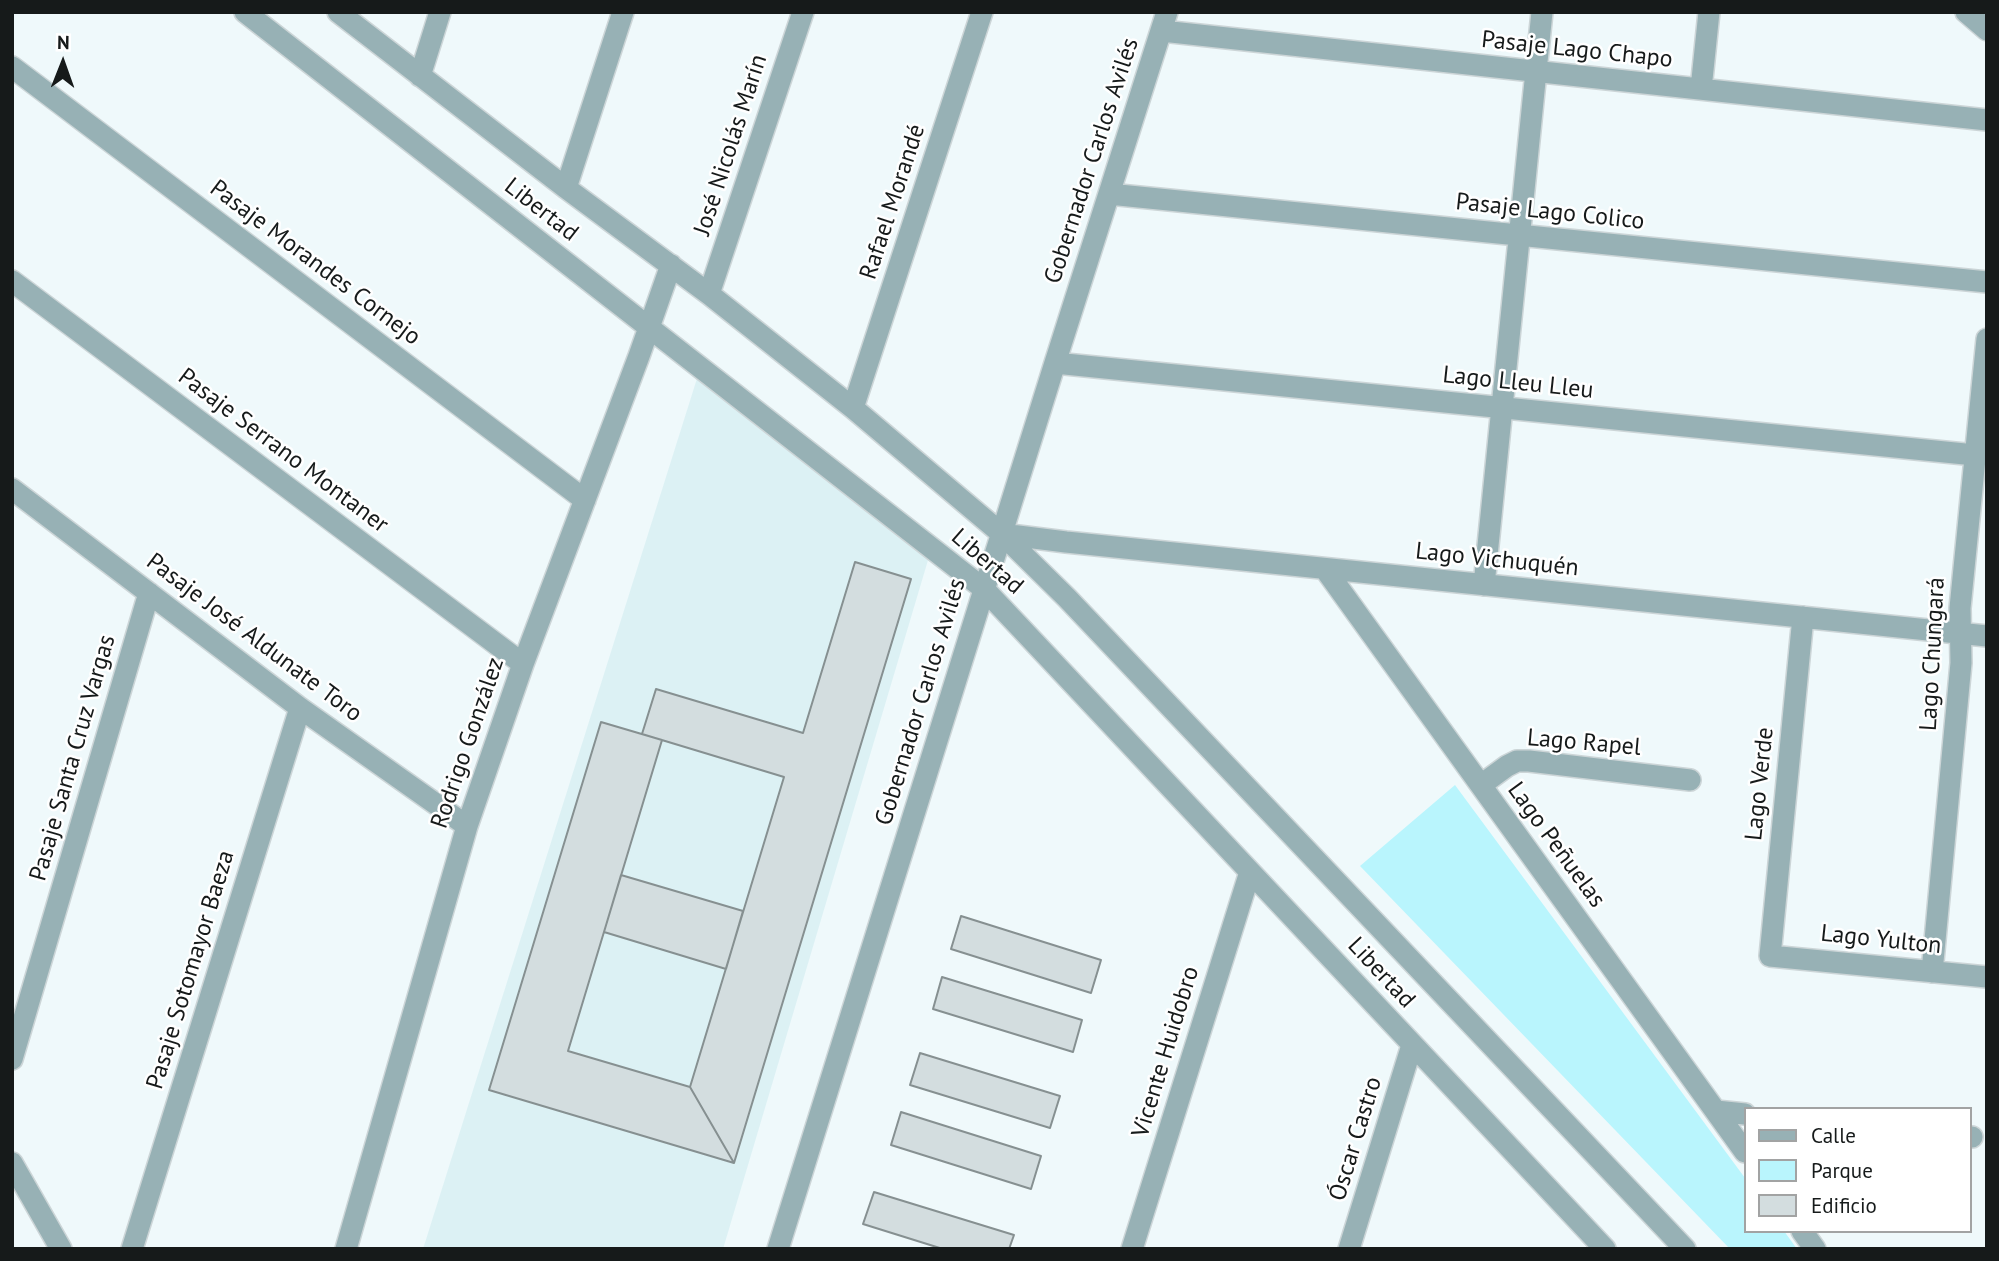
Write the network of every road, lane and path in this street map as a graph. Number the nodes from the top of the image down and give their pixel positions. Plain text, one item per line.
1 (246, 12) edge
2 (338, 12) edge
3 (440, 12) edge
4 (624, 12) edge
5 (803, 12) edge
6 (982, 12) edge
7 (1542, 12) edge
8 (1709, 12) edge
9 (1966, 12) edge
10 (1164, 22) edge
11 (1987, 30) edge
12 (12, 67) edge
13 (1536, 72) junction
14 (420, 76) junction
15 (1701, 89) junction
16 (1987, 120) edge
17 (566, 188) junction
18 (1109, 194) junction
19 (1520, 236) junction
20 (671, 265) junction
21 (12, 281) edge
22 (1987, 282) edge
23 (709, 295) junction
24 (649, 327) junction
25 (1987, 339) edge
26 (1055, 363) junction
27 (1502, 407) junction
28 (853, 408) junction
29 (1975, 455) junction
30 (12, 489) edge
31 (585, 500) junction
32 (1002, 534) junction
33 (1325, 569) junction
34 (1484, 585) junction
35 (984, 589) junction
36 (149, 593) junction
37 (1802, 617) junction
38 (1961, 633) junction
39 (1987, 636) edge
40 (523, 664) junction
41 (300, 708) junction
42 (1690, 780) dead end
43 (1481, 785) junction
44 (467, 826) junction
45 (1250, 872) junction
46 (1770, 956) joint
47 (1932, 972) junction
48 (1987, 977) edge
49 (1412, 1045) junction
50 (12, 1059) edge
51 (1716, 1111) junction
52 (1744, 1114) edge
53 (1744, 1151) edge
54 (12, 1163) edge
55 (1584, 1227) junction
56 (1803, 1233) edge
57 (61, 1249) edge
58 (132, 1249) edge
59 (346, 1249) edge
60 (778, 1249) edge
61 (1132, 1249) edge
62 (1349, 1249) edge
63 (1577, 1249) edge
64 (1605, 1249) edge
65 (1685, 1249) edge
66 (1815, 1249) edge

1 - 24 street, Libertad
2 - 14 street, Libertad
3 - 14 street
4 - 17 street
5 - 23 street, José Nicolás Marín
6 - 28 street, Rafael Morandé
7 - 13 street
8 - 15 street
9 - 11 street
10 - 13 street, Pasaje Lago Chapo
10 - 18 street, Gobernador Carlos Avilés
12 - 31 street, Pasaje Morandes Cornejo
13 - 15 street, Pasaje Lago Chapo
13 - 19 street
14 - 17 street, Libertad
15 - 16 street, Pasaje Lago Chapo
17 - 20 street, Libertad
18 - 19 street, Pasaje Lago Colico
18 - 26 street, Gobernador Carlos Avilés
19 - 22 street, Pasaje Lago Colico
19 - 27 street
20 - 23 street, Libertad
20 - 24 street, Rodrigo González
21 - 40 street, Pasaje Serrano Montaner
23 - 28 street, Libertad
24 - 31 street, Rodrigo González
24 - 35 street, Libertad
25 - 29 street, Lago Chungará
26 - 27 street, Lago Lleu Lleu
26 - 32 street, Gobernador Carlos Avilés
27 - 29 street, Lago Lleu Lleu
27 - 34 street
28 - 32 street, Libertad
29 - 38 street, Lago Chungará
30 - 36 street, Pasaje José Aldunate Toro
31 - 40 street, Rodrigo González
32 - 33 street, Lago Vichuquén
32 - 35 street, Gobernador Carlos Avilés
32 - 65 street, Libertad
33 - 34 street, Lago Vichuquén
33 - 43 street, Lago Peñuelas
34 - 37 street, Lago Vichuquén
35 - 45 street, Libertad
35 - 60 street, Gobernador Carlos Avilés
36 - 41 street, Pasaje José Aldunate Toro
36 - 50 street, Pasaje Santa Cruz Vargas
37 - 38 street, Lago Vichuquén
37 - 46 street, Lago Verde
38 - 39 street, Lago Vichuquén
38 - 47 street, Lago Chungará
40 - 44 street, Rodrigo González
41 - 44 street, Pasaje José Aldunate Toro
41 - 58 street, Pasaje Sotomayor Baeza
42 - 43 street, Lago Rapel
43 - 51 street, Lago Peñuelas
44 - 59 street, Rodrigo González
45 - 49 street, Libertad
45 - 61 street, Vicente Huidobro
46 - 47 street, Lago Yulton
47 - 48 street, Lago Yulton
49 - 55 street, Libertad
49 - 62 street, Óscar Castro
51 - 52 street
51 - 53 street, Lago Peñuelas
54 - 57 street
55 - 63 street
55 - 64 street, Libertad
56 - 66 street

